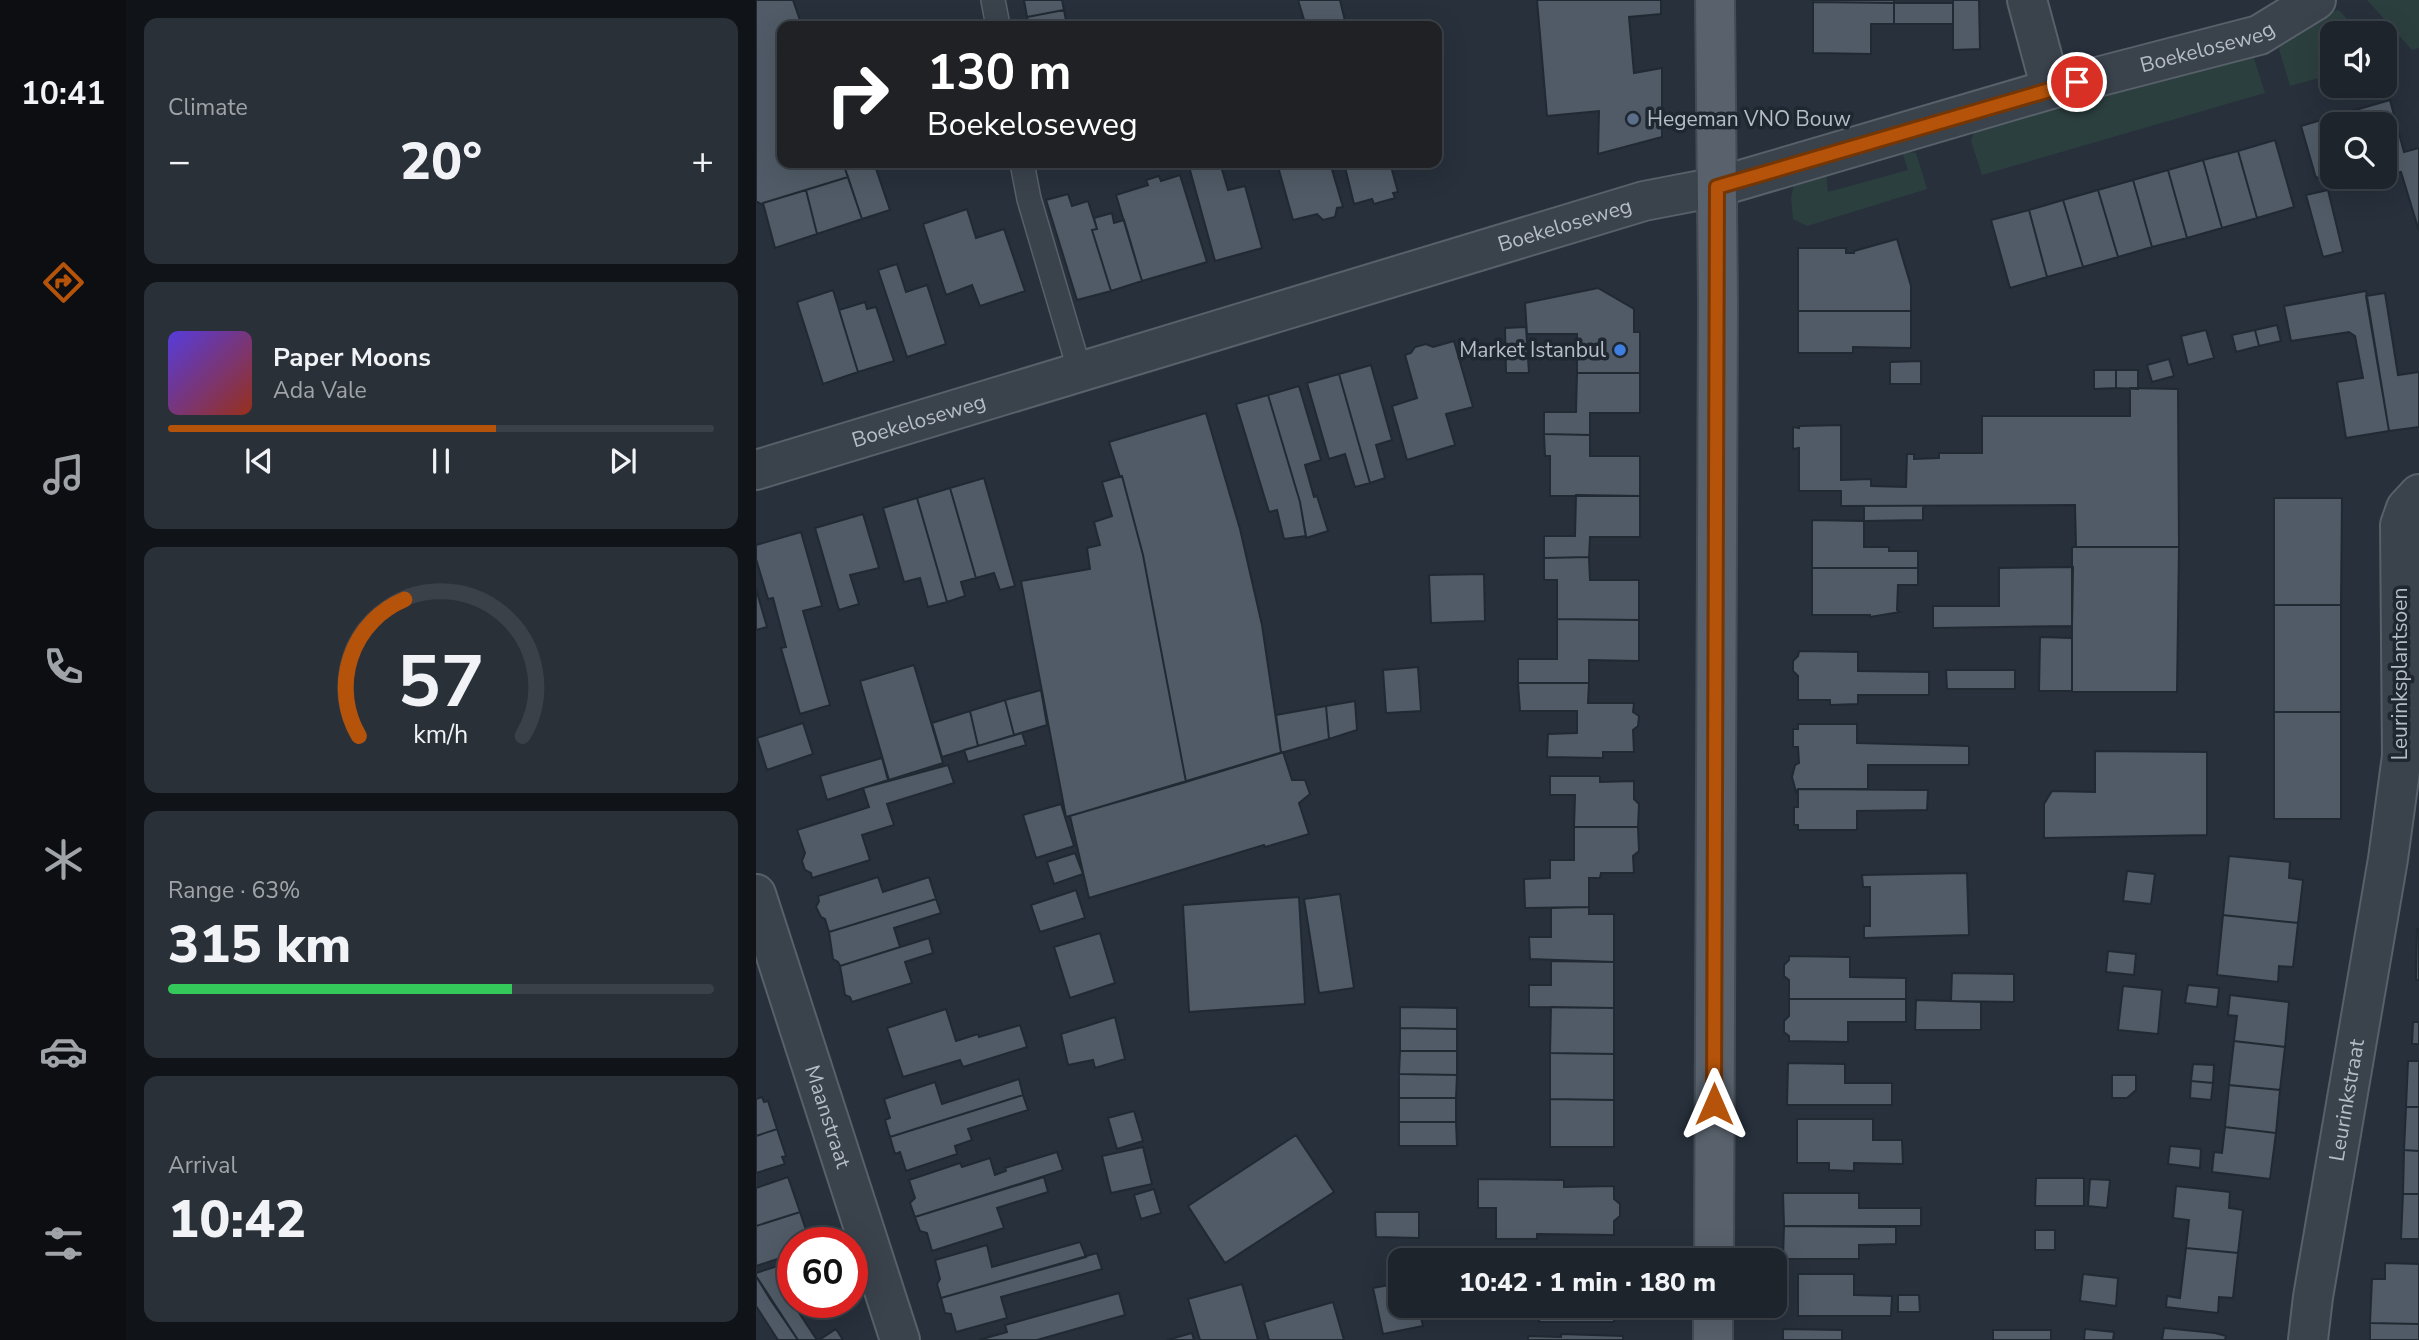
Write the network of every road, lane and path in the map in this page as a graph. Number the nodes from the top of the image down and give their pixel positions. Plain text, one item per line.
1 (993, 0) edge
2 (1715, 0) edge
3 (2027, 0) edge
4 (2316, 0) edge
5 (997, 21) edge
6 (2051, 89) junction
7 (1023, 168) edge
8 (1717, 187) junction
9 (1080, 372) junction
10 (756, 470) edge
11 (2419, 494) edge
12 (2388, 859) joint
13 (756, 894) edge
14 (1714, 1248) edge
15 (1713, 1318) edge
16 (900, 1340) edge
17 (1713, 1340) edge
18 (2308, 1340) edge

1 - 5 lane
2 - 8 main road
3 - 6 street
4 - 6 street, Boekeloseweg
6 - 8 street, Boekeloseweg
7 - 9 lane
8 - 9 street, Boekeloseweg
8 - 14 main road
9 - 10 street, Boekeloseweg
11 - 12 street, Leurinksplantsoen
12 - 18 street, Leurinkstraat
13 - 16 street, Maanstraat
15 - 17 main road

